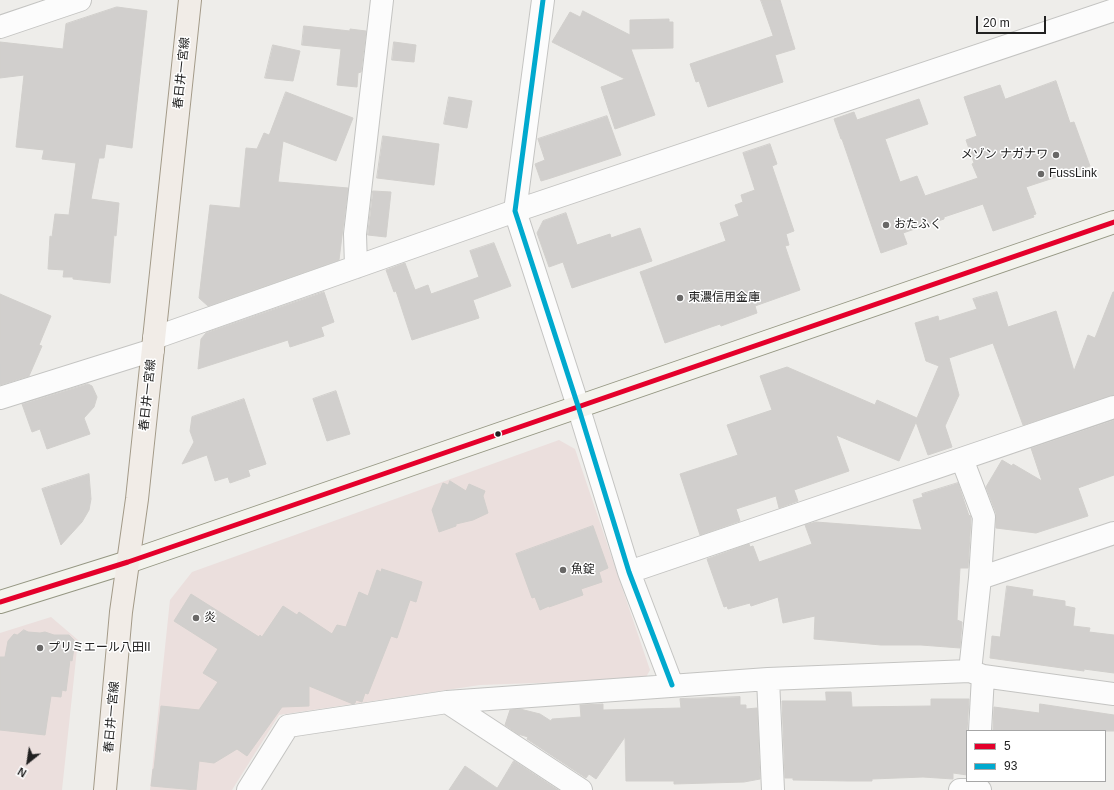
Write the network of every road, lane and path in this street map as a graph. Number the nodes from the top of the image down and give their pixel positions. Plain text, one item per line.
1 (80, 0) edge
2 (190, 0) edge
3 (382, 0) edge
4 (543, 0) edge
5 (1112, 10) edge
6 (0, 28) edge
7 (515, 211) junction
8 (1114, 222) edge
9 (356, 266) junction
10 (154, 344) junction
11 (0, 398) edge
12 (578, 406) junction
13 (1114, 408) edge
14 (962, 459) junction
15 (1114, 533) edge
16 (128, 562) junction
17 (629, 572) junction
18 (980, 578) junction
19 (0, 602) edge
20 (977, 674) junction
21 (768, 679) junction
22 (672, 685) junction
23 (1114, 694) edge
24 (447, 702) junction
25 (980, 730) edge
26 (105, 790) edge
27 (248, 790) edge
28 (581, 790) edge
29 (773, 790) edge
30 (960, 790) edge
31 (976, 790) edge
32 (980, 790) edge

1 - 6 street
2 - 10 main road, 春日井一宮線
3 - 9 street
4 - 7 street
5 - 7 street
7 - 9 street
7 - 12 street
8 - 12 main road
9 - 10 street
10 - 11 street
10 - 16 main road, 春日井一宮線
12 - 16 main road
12 - 17 street
13 - 14 street
14 - 17 street
14 - 18 street
15 - 18 street
16 - 19 main road
16 - 26 main road, 春日井一宮線
17 - 22 street
18 - 20 street
20 - 21 street
20 - 23 street
20 - 25 street
21 - 22 street
21 - 29 street
22 - 24 street
24 - 27 street
24 - 28 street
30 - 31 street
31 - 32 street

